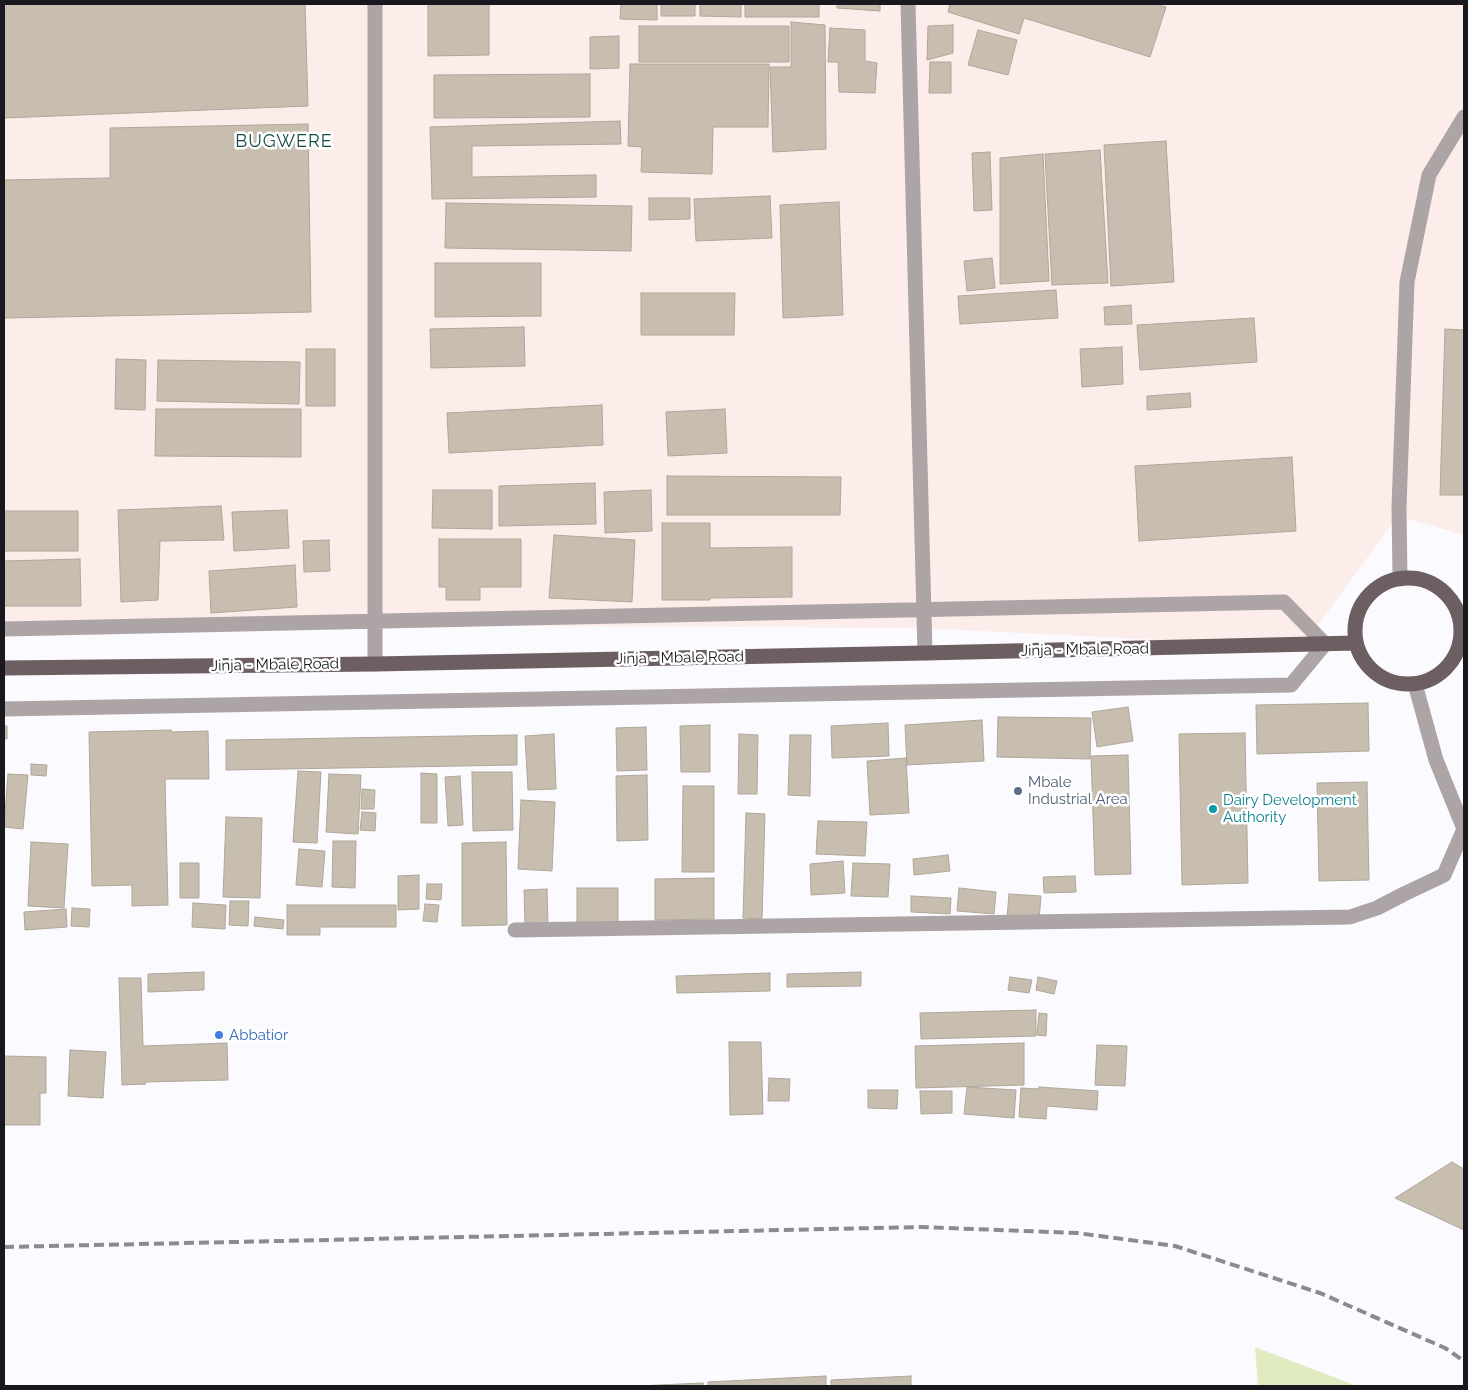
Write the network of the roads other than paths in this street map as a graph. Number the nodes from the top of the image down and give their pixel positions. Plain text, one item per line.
1 (375, 4) edge
2 (908, 4) edge
3 (1464, 117) edge
4 (1400, 579) junction
5 (1460, 606) edge
6 (923, 610) junction
7 (374, 621) junction
8 (4, 629) edge
9 (1356, 643) junction
10 (1325, 644) junction
11 (924, 653) junction
12 (375, 664) junction
13 (4, 668) edge
14 (1415, 684) junction
15 (4, 709) edge
16 (1464, 829) edge
17 (515, 930) dead end

1 - 7 street
2 - 6 street
3 - 4 street
4 - 5 main road
4 - 9 main road
5 - 14 main road
6 - 7 street
6 - 10 street
6 - 11 street
7 - 8 street
7 - 12 street
9 - 10 main road, Jinja - Mbale Road
9 - 14 main road
10 - 11 main road, Jinja - Mbale Road
10 - 15 street
11 - 12 main road, Jinja - Mbale Road
12 - 13 main road, Jinja - Mbale Road
14 - 16 street
16 - 17 street

